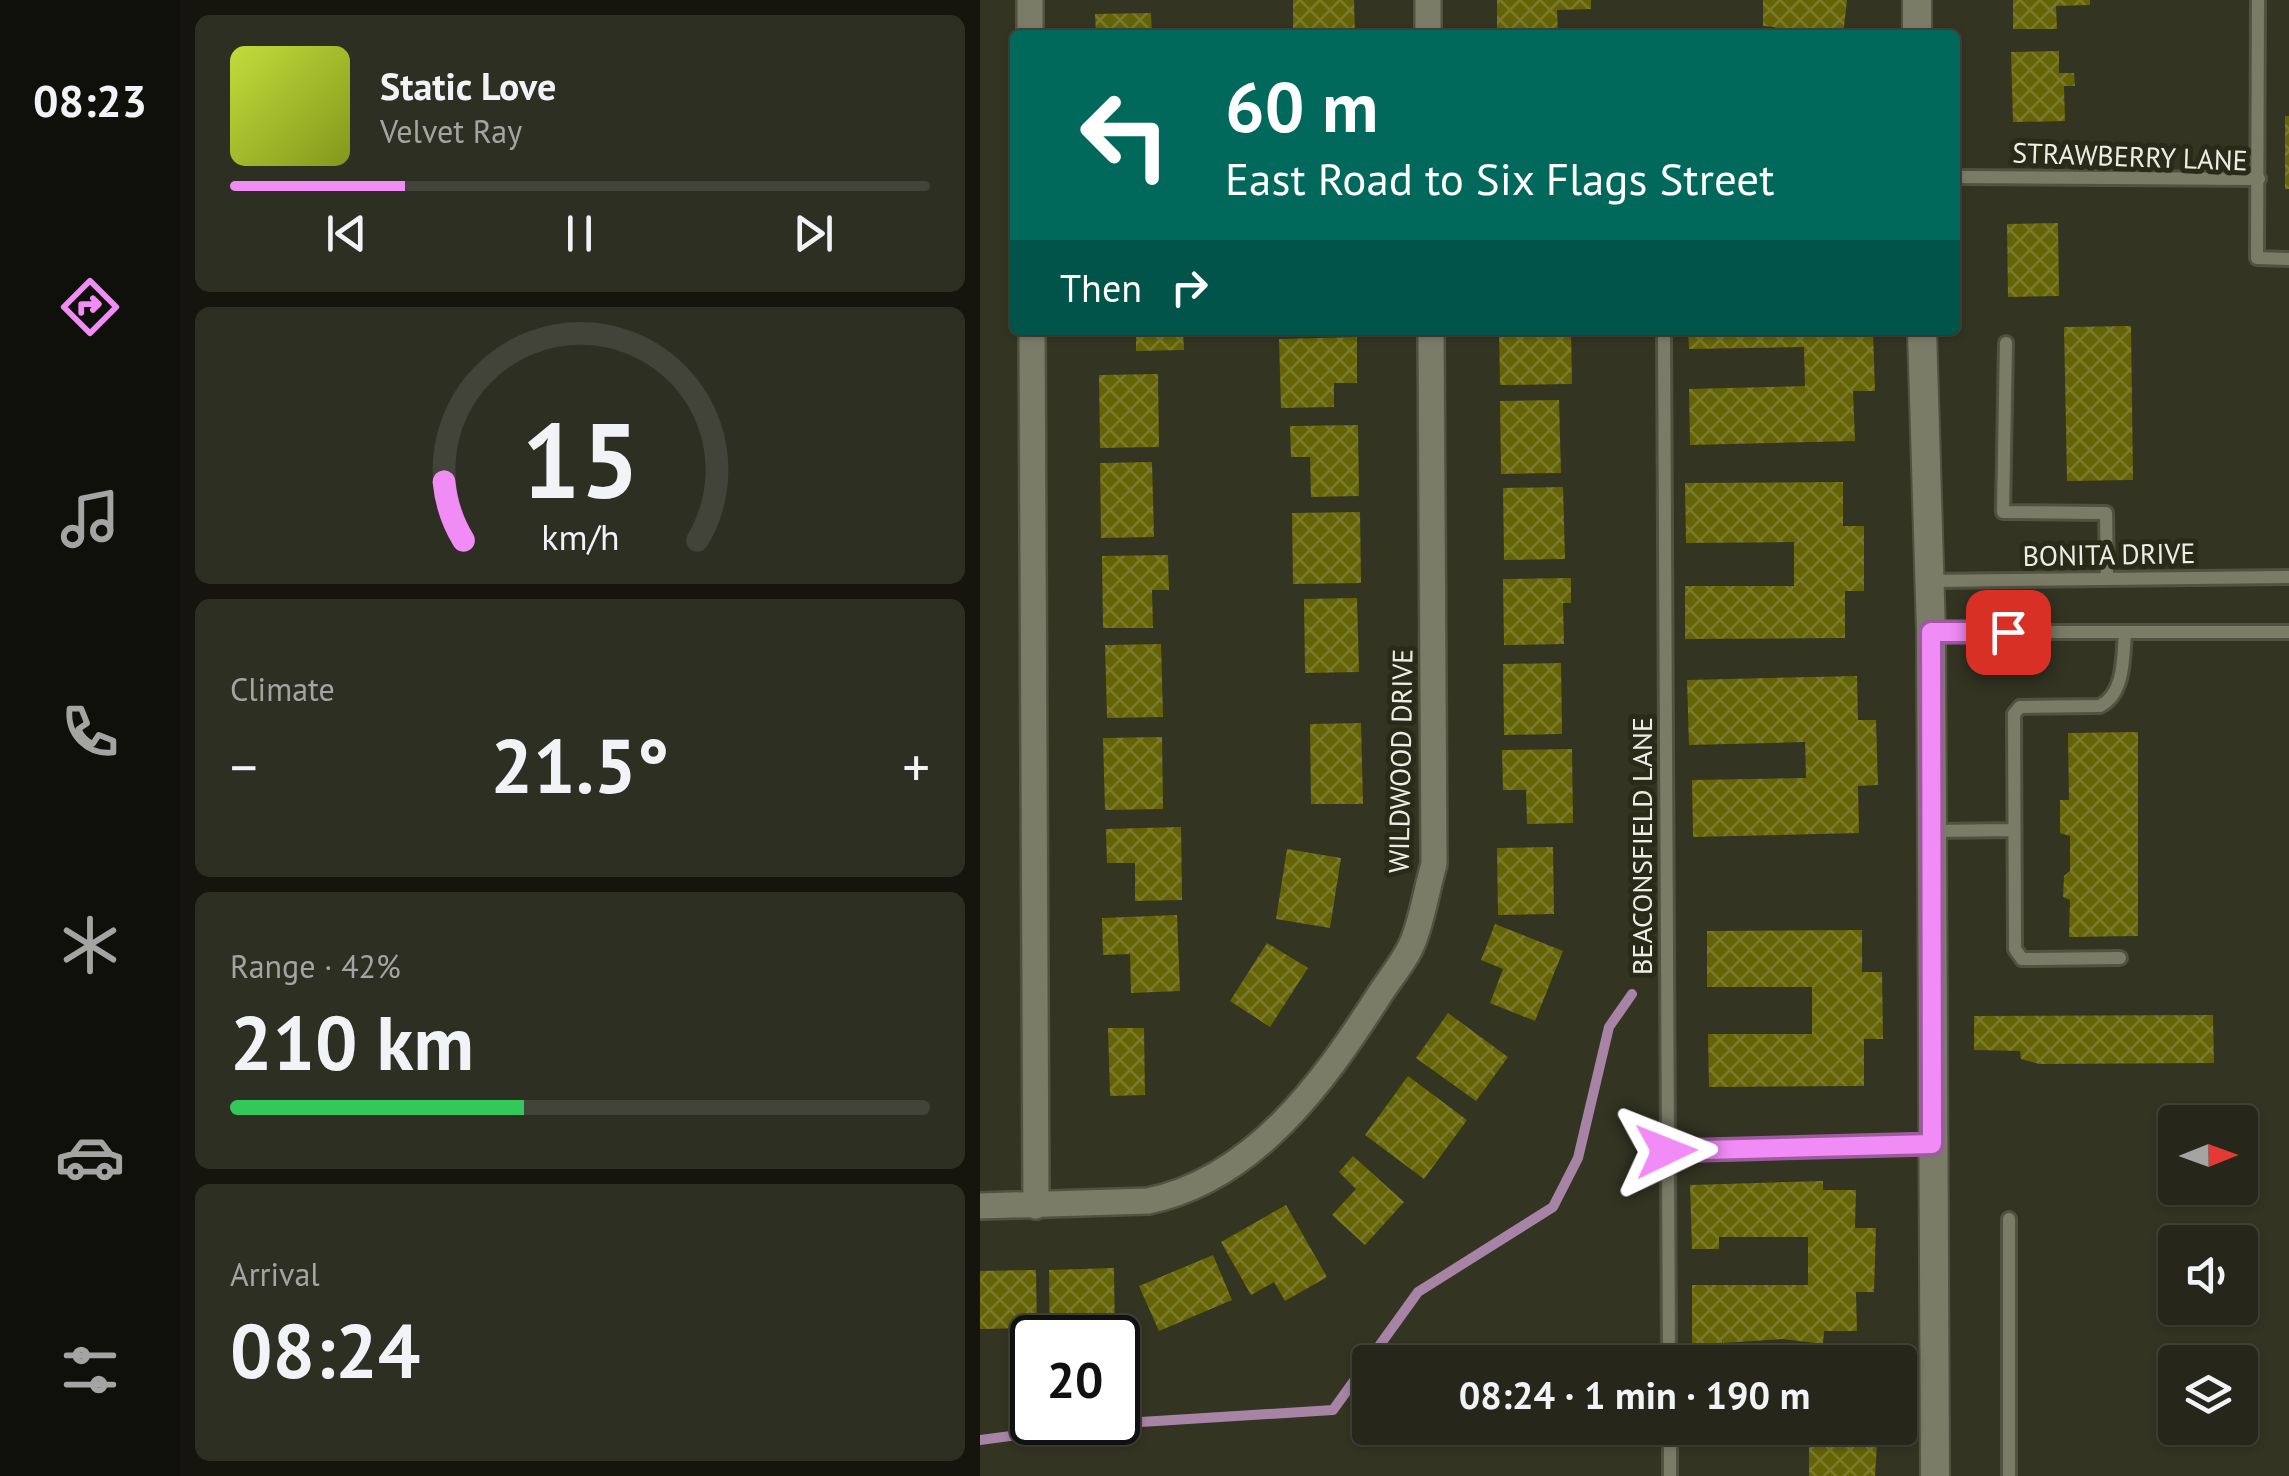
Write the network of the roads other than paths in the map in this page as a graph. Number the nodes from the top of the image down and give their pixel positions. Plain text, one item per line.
1 (1030, 0) edge
2 (1428, 0) edge
3 (1917, 0) edge
4 (2258, 0) edge
5 (1030, 30) edge
6 (1428, 30) edge
7 (1917, 30) edge
8 (1960, 177) edge
9 (2259, 179) junction
10 (2289, 259) edge
11 (1032, 335) edge
12 (1431, 335) edge
13 (1664, 335) edge
14 (1922, 335) edge
15 (2006, 344) dead end
16 (2289, 577) edge
17 (2108, 579) junction
18 (1929, 581) junction
19 (1931, 632) junction
20 (2125, 632) junction
21 (2289, 632) edge
22 (2014, 830) junction
23 (1932, 831) junction
24 (2120, 958) dead end
25 (1932, 1144) junction
26 (1666, 1151) junction
27 (980, 1206) edge
28 (1036, 1206) junction
29 (2009, 1219) dead end
30 (1669, 1345) edge
31 (1670, 1445) edge
32 (1670, 1476) edge
33 (1935, 1476) edge
34 (2010, 1476) edge

1 - 5 street
2 - 6 street
3 - 7 street
4 - 9 lane
8 - 9 lane, STRAWBERRY LANE
9 - 10 lane, STRAWBERRY LANE
11 - 28 street
12 - 28 street, WILDWOOD DRIVE
13 - 26 lane, BEACONSFIELD LANE
14 - 18 street
15 - 17 lane
16 - 17 lane, BONITA DRIVE
17 - 18 lane, BONITA DRIVE
18 - 19 street
19 - 20 lane
19 - 23 street
20 - 21 lane
20 - 22 lane
22 - 23 lane
22 - 24 lane
23 - 25 street
25 - 26 lane
25 - 33 street
26 - 30 lane, BEACONSFIELD LANE
27 - 28 street, WILDWOOD DRIVE
29 - 34 lane
31 - 32 lane

